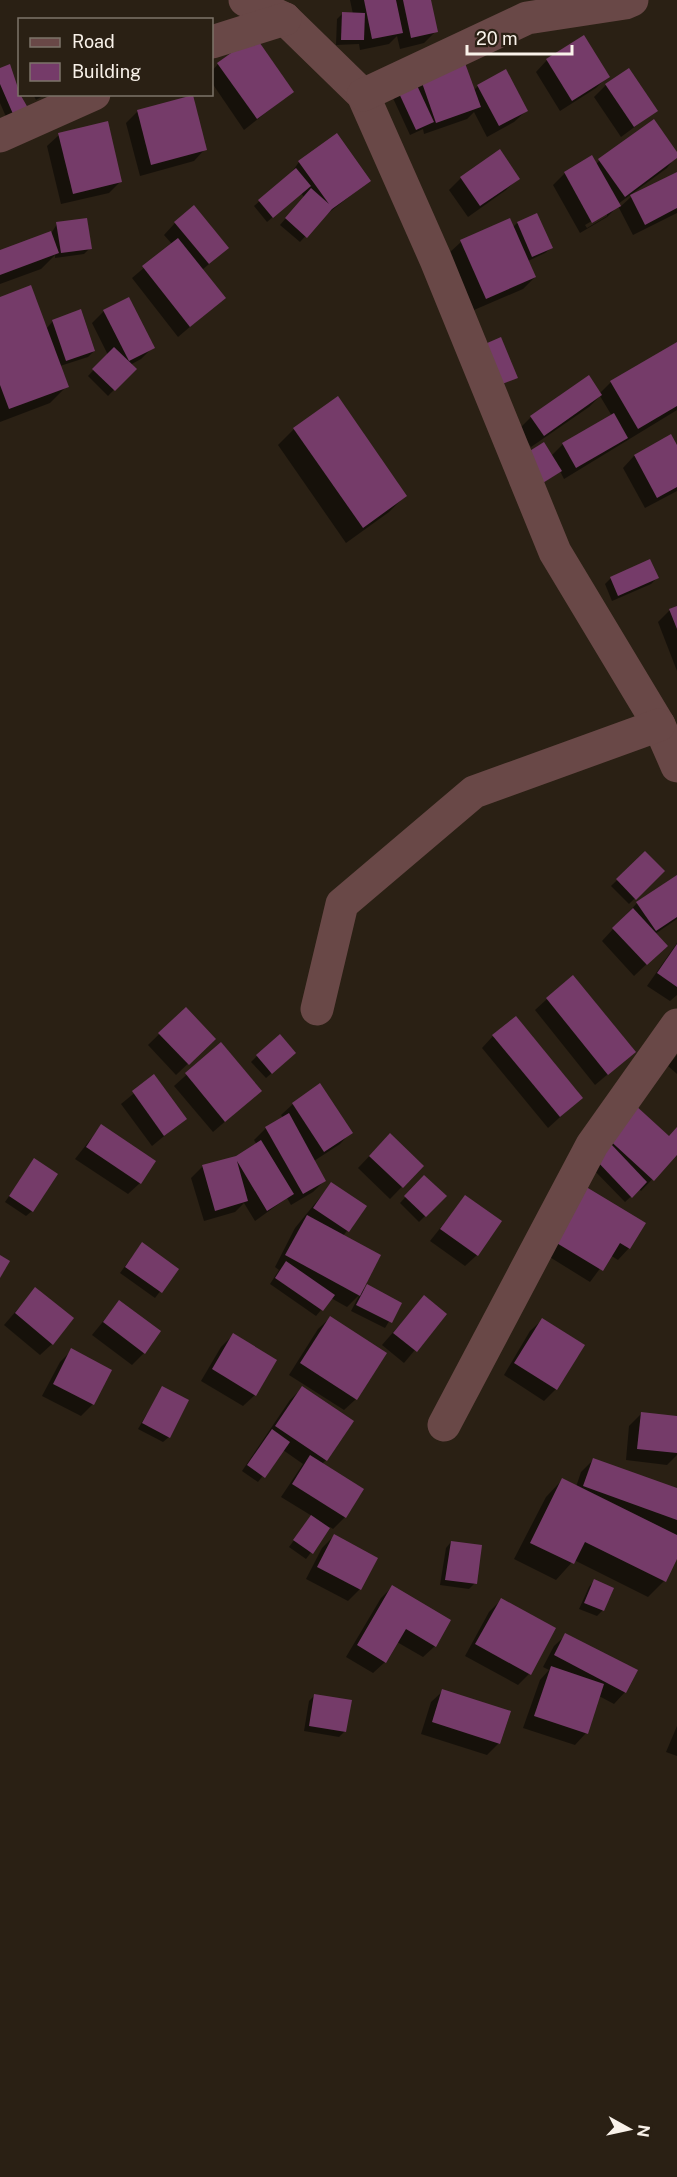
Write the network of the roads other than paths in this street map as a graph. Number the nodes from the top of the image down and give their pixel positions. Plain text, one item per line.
1 (245, 0) edge
2 (627, 1) edge
3 (285, 19) junction
4 (213, 42) edge
5 (90, 96) edge
6 (363, 96) junction
7 (0, 136) edge
8 (659, 725) junction
9 (677, 766) edge
10 (317, 1009) dead end
11 (677, 1025) edge
12 (444, 1425) dead end

1 - 3 street
2 - 6 street
3 - 4 street
3 - 6 street
5 - 7 street
6 - 8 street
8 - 9 street
8 - 10 street
11 - 12 street

